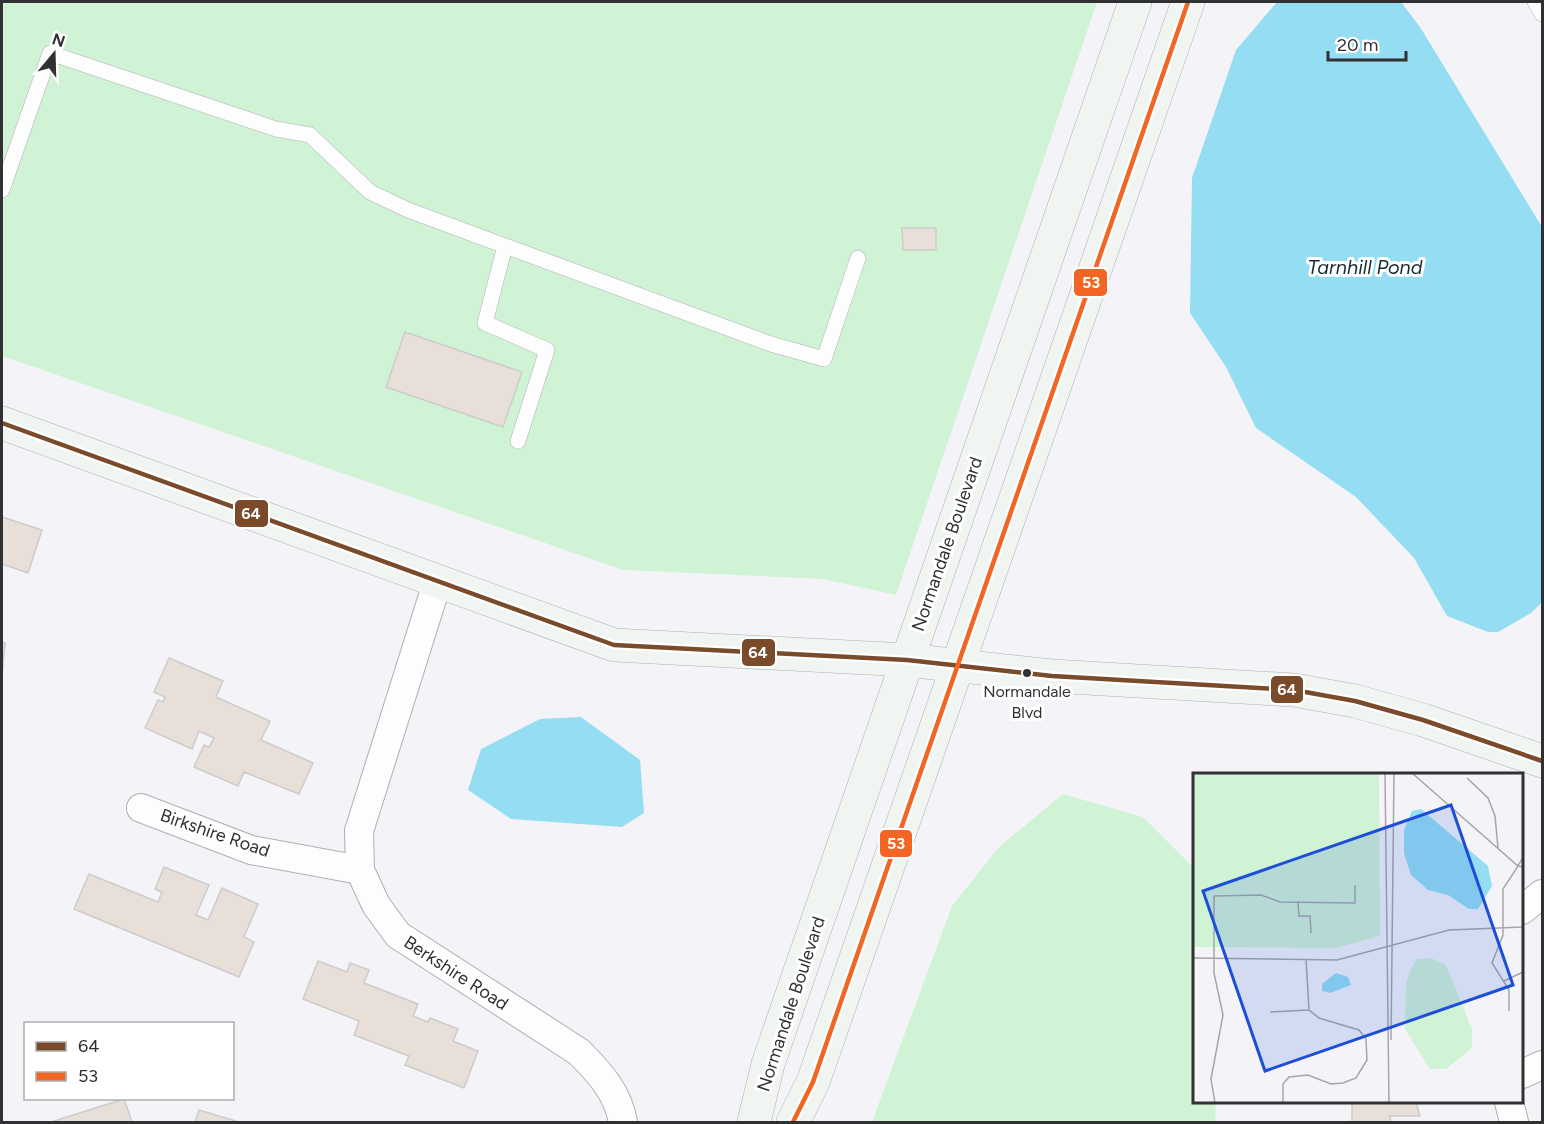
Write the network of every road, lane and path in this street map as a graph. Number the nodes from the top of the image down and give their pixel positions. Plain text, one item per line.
1 (1135, 2) edge
2 (1188, 2) edge
3 (1535, 2) edge
4 (1542, 14) edge
5 (2, 190) edge
6 (505, 246) junction
7 (858, 258) dead end
8 (2, 423) edge
9 (518, 441) dead end
10 (438, 580) junction
11 (907, 660) junction
12 (959, 665) junction
13 (1542, 761) edge
14 (141, 807) dead end
15 (360, 870) junction
16 (1542, 894) edge
17 (1523, 908) edge
18 (1542, 1065) edge
19 (1523, 1073) edge
20 (1509, 1103) edge
21 (623, 1122) edge
22 (754, 1122) edge
23 (793, 1122) edge
24 (1514, 1122) edge

1 - 11 main road, Normandale Boulevard
2 - 12 main road
3 - 4 lane
5 - 6 lane
6 - 7 lane
6 - 9 lane
8 - 10 main road
10 - 11 main road
10 - 15 street, Berkshire Road
11 - 12 main road
11 - 22 main road, Normandale Boulevard
12 - 13 main road
12 - 23 main road
14 - 15 street, Birkshire Road
15 - 21 street, Berkshire Road
16 - 17 street
18 - 19 street
20 - 24 street

